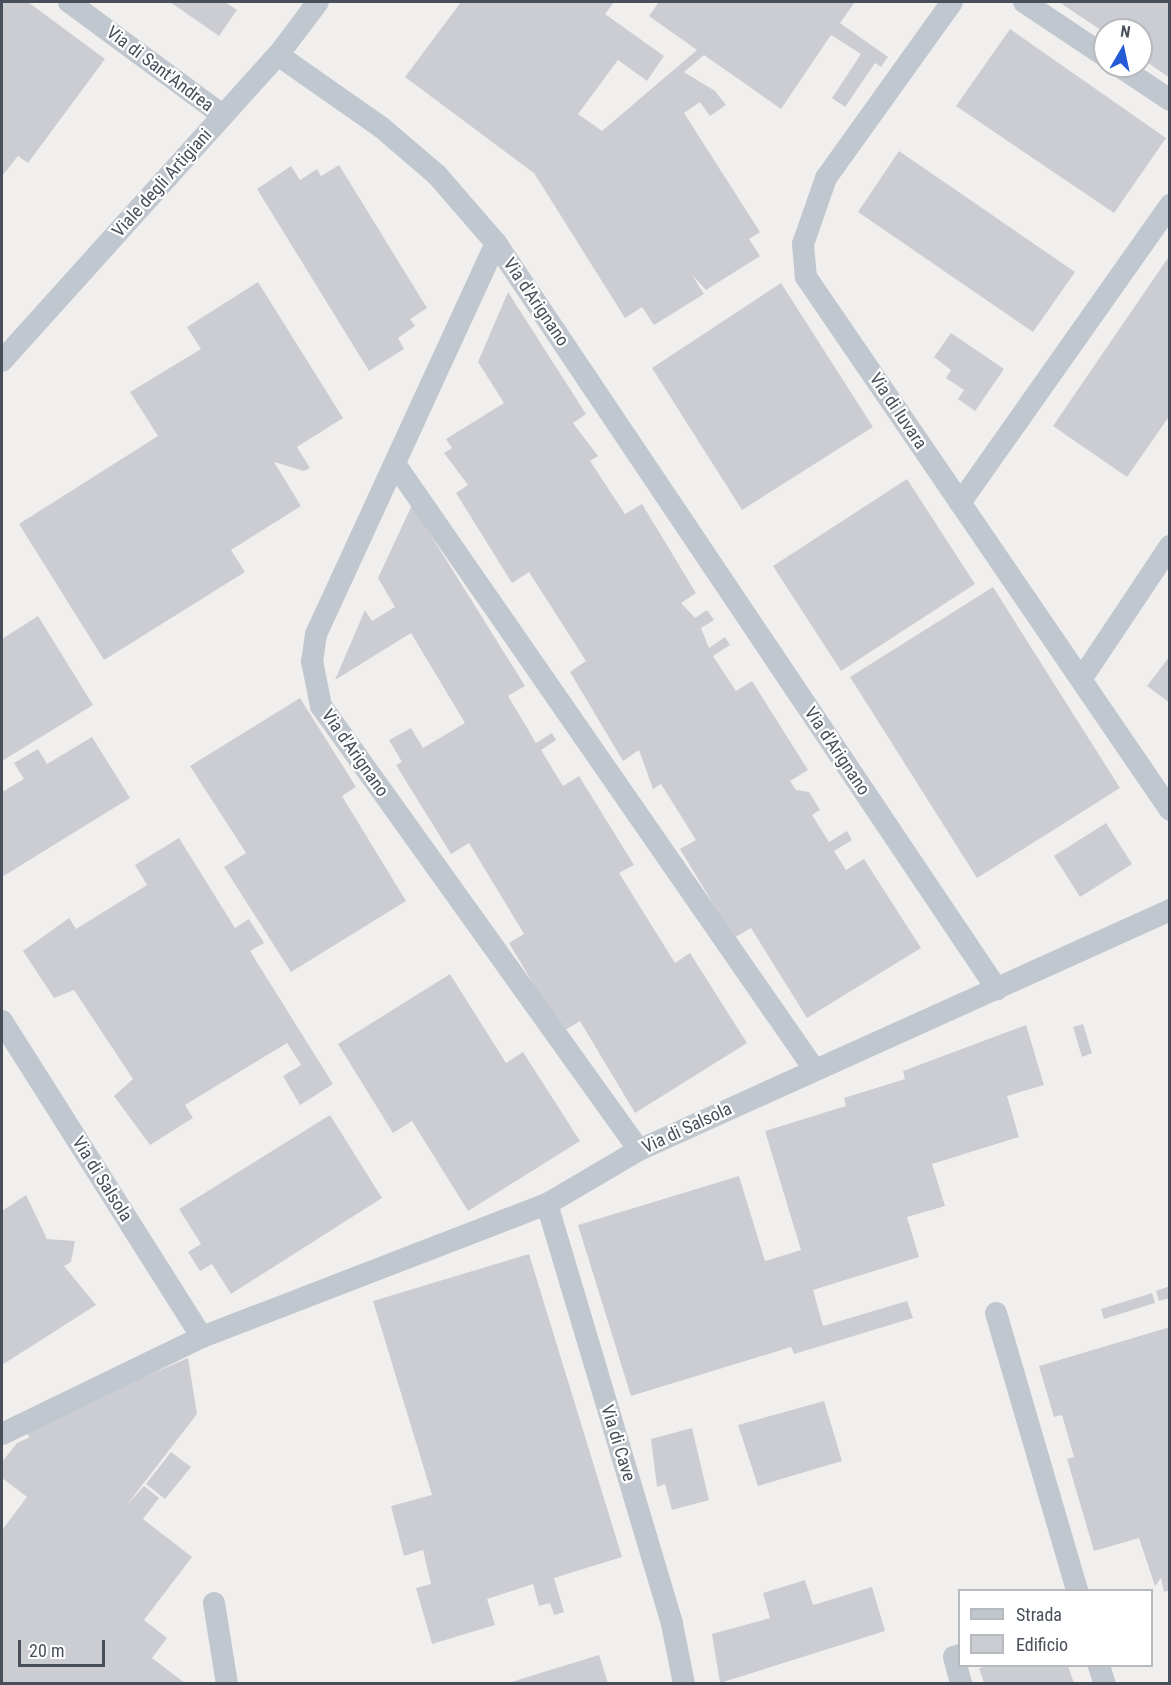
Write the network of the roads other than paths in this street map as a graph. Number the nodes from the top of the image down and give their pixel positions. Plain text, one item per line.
1 (69, 2) edge
2 (318, 2) edge
3 (952, 2) edge
4 (1024, 2) edge
5 (1093, 48) edge
6 (278, 55) junction
7 (1137, 78) edge
8 (1170, 100) edge
9 (222, 115) junction
10 (1170, 205) edge
11 (496, 243) junction
12 (2, 361) edge
13 (395, 464) junction
14 (960, 503) junction
15 (1170, 546) edge
16 (1082, 678) junction
17 (1170, 810) edge
18 (1170, 910) edge
19 (997, 989) junction
20 (2, 1021) edge
21 (814, 1069) junction
22 (639, 1150) junction
23 (547, 1204) junction
24 (996, 1313) dead end
25 (202, 1337) junction
26 (2, 1434) edge
27 (1077, 1589) edge
28 (214, 1603) dead end
29 (958, 1656) edge
30 (1100, 1667) edge
31 (227, 1683) edge
32 (684, 1683) edge
33 (961, 1683) edge
34 (1105, 1683) edge

1 - 9 street, Via di Sant'Andrea
2 - 6 street, Viale degli Artigiani
3 - 14 street, Via di Iuvara
4 - 5 street
6 - 9 street, Viale degli Artigiani
6 - 11 street, Via d'Arignano
7 - 8 street
9 - 12 street, Viale degli Artigiani
10 - 14 street
11 - 13 street, Via d'Arignano
11 - 19 street, Via d'Arignano
13 - 21 street
13 - 22 street, Via d'Arignano
14 - 16 street, Via di Iuvara
15 - 16 street
16 - 17 street, Via di Iuvara
18 - 19 street, Via di Salsola
19 - 21 street, Via di Salsola
20 - 25 street, Via di Salsola
21 - 22 street, Via di Salsola
22 - 23 street, Via di Salsola
23 - 25 street, Via di Salsola
23 - 32 street, Via di Cave
24 - 27 street
25 - 26 street, Via di Salsola
28 - 31 street
29 - 33 street
30 - 34 street

